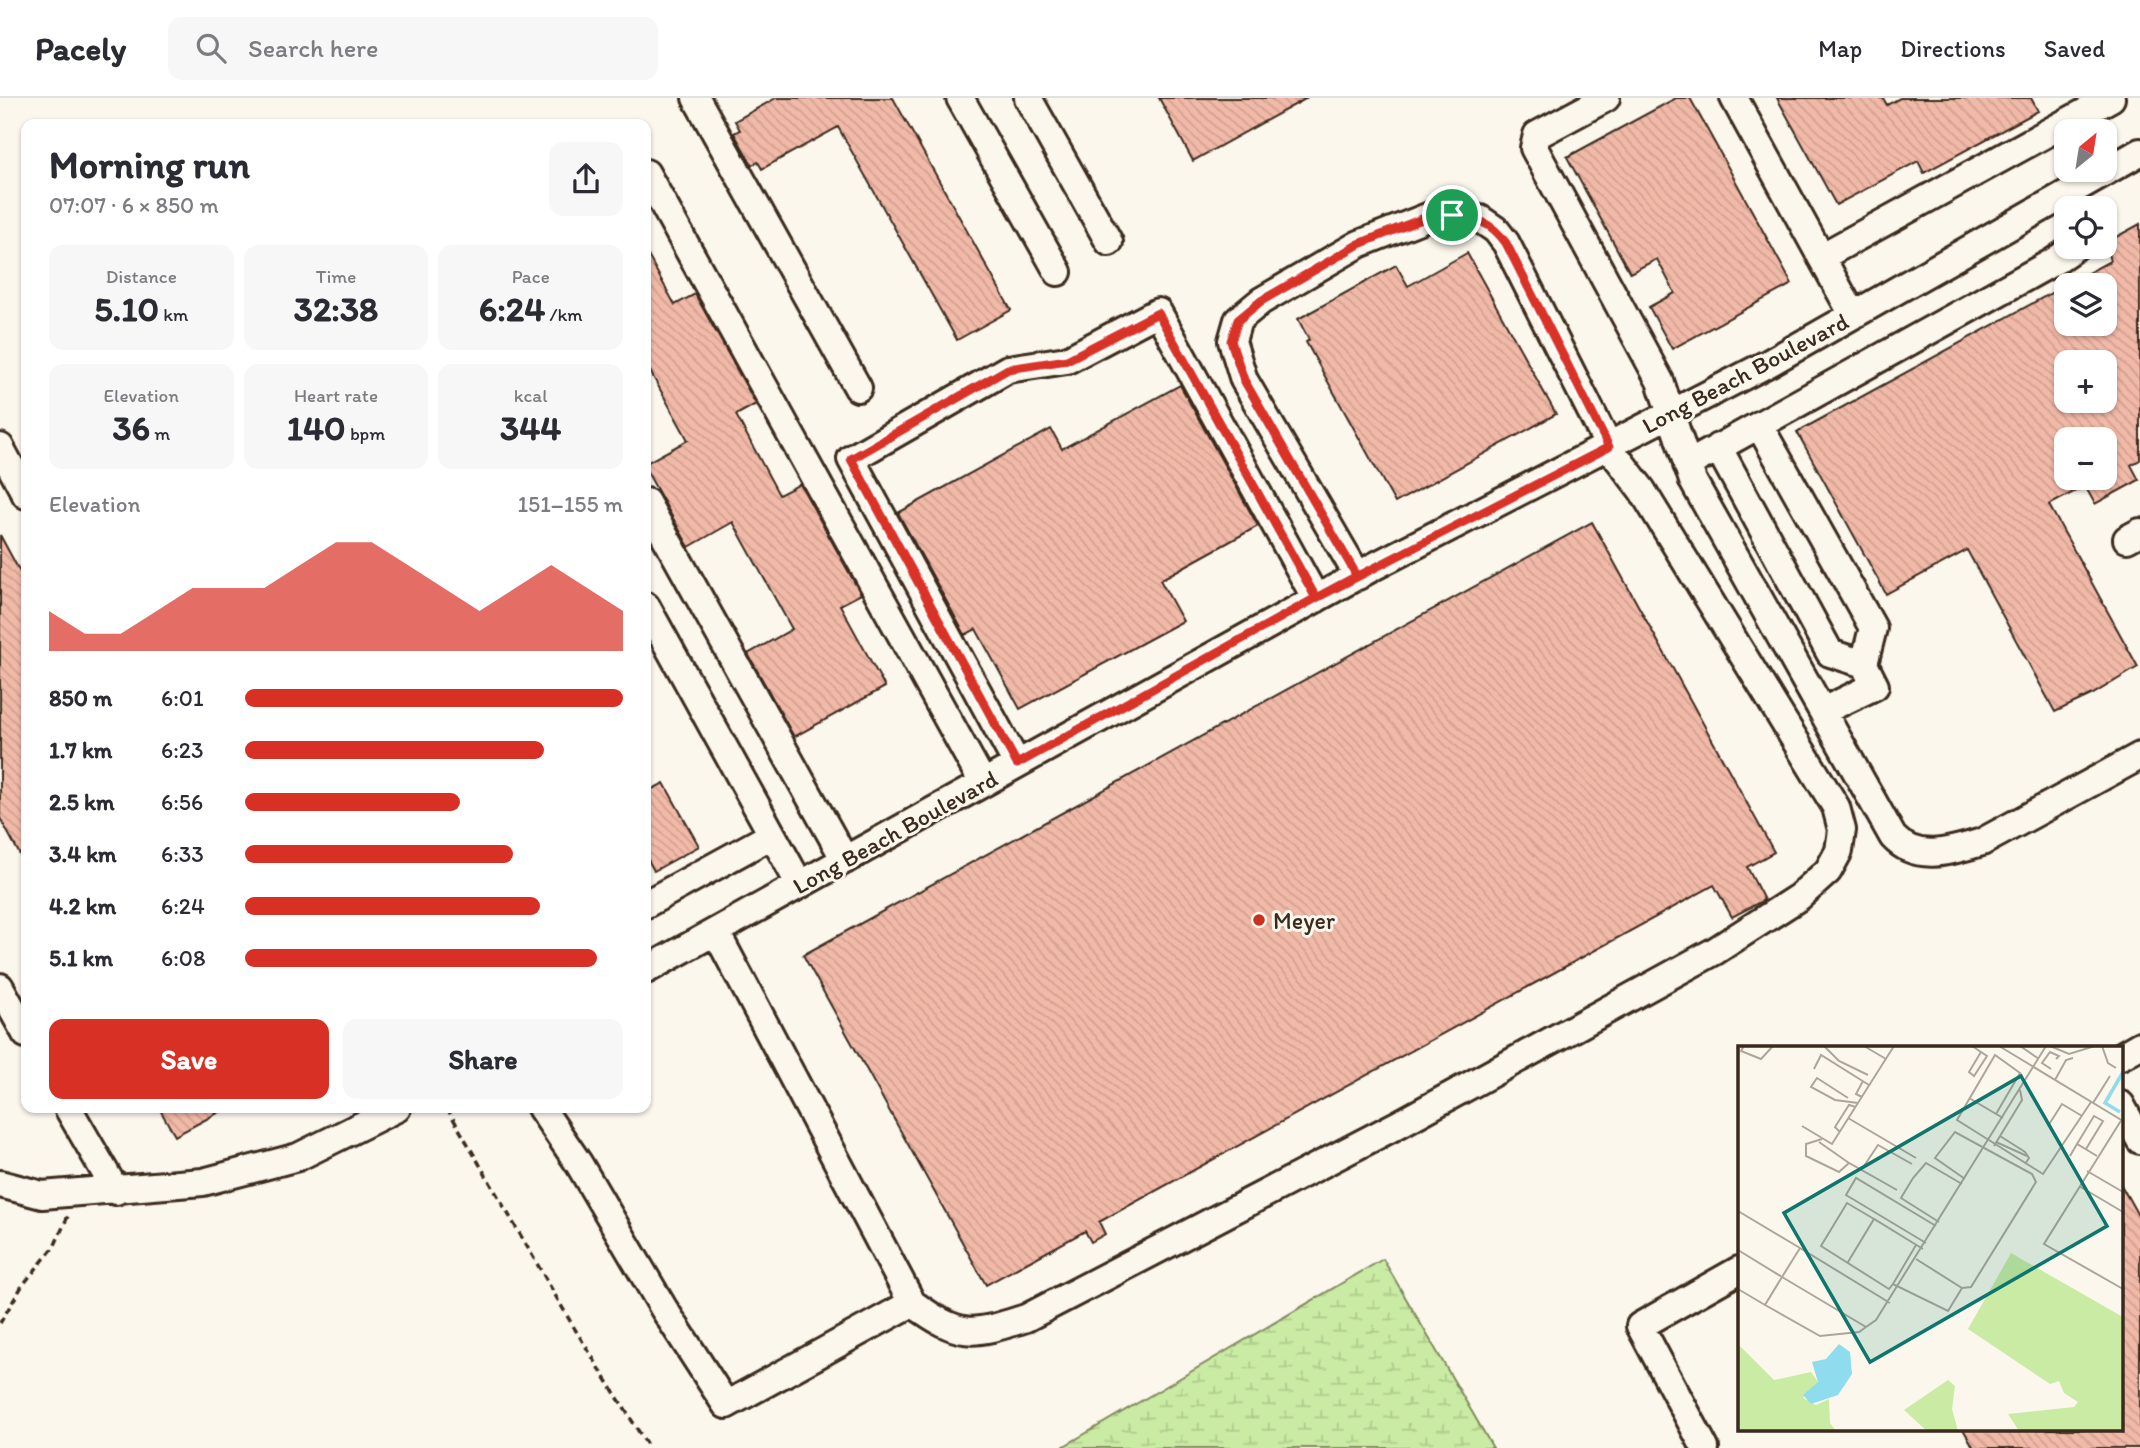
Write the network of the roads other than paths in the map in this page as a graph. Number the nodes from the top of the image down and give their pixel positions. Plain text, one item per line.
1 (960, 98) edge
2 (1028, 98) edge
3 (1606, 98) edge
4 (1734, 98) edge
5 (2111, 98) edge
6 (701, 100) edge
7 (2140, 152) edge
8 (651, 186) edge
9 (2083, 196) edge
10 (2054, 211) edge
11 (1109, 242) dead end
12 (1821, 257) junction
13 (2057, 259) edge
14 (1058, 272) dead end
15 (1853, 315) junction
16 (858, 388) dead end
17 (1668, 414) junction
18 (1759, 425) junction
19 (0, 447) edge
20 (1609, 447) junction
21 (1718, 447) junction
22 (1687, 464) junction
23 (21, 486) edge
24 (651, 511) edge
25 (1357, 576) junction
26 (1316, 598) junction
27 (651, 615) edge
28 (1869, 675) junction
29 (1823, 711) junction
30 (2140, 756) edge
31 (1017, 764) junction
32 (983, 783) junction
33 (772, 835) junction
34 (845, 860) junction
35 (800, 885) junction
36 (651, 901) edge
37 (716, 932) junction
38 (651, 967) edge
39 (0, 987) edge
40 (21, 1025) edge
41 (2140, 1045) edge
42 (2122, 1055) edge
43 (2122, 1107) edge
44 (71, 1113) edge
45 (544, 1113) edge
46 (367, 1115) edge
47 (2140, 1140) edge
48 (0, 1184) edge
49 (116, 1191) junction
50 (1738, 1271) edge
51 (912, 1303) junction
52 (1704, 1448) edge

1 - 14 street
2 - 11 street
3 - 17 street
4 - 12 street
5 - 12 street
6 - 16 street
7 - 9 street, Long Beach Boulevard
8 - 32 street
10 - 15 street, Long Beach Boulevard
12 - 15 street
13 - 18 street
15 - 17 street, Long Beach Boulevard
17 - 20 street, Long Beach Boulevard
17 - 22 street
18 - 21 street
18 - 28 street
19 - 23 street
20 - 25 street, Long Beach Boulevard
20 - 25 street
20 - 51 street
21 - 22 street
21 - 28 street
22 - 29 street
24 - 34 street
25 - 26 street, Long Beach Boulevard
26 - 31 street, Long Beach Boulevard
26 - 31 street
27 - 33 street
28 - 29 street
29 - 30 street
31 - 32 street, Long Beach Boulevard
32 - 34 street, Long Beach Boulevard
33 - 35 street
33 - 36 street
34 - 35 street, Long Beach Boulevard
35 - 37 street, Long Beach Boulevard
37 - 38 street, Long Beach Boulevard
37 - 51 street
39 - 40 street
41 - 42 street
43 - 47 street
44 - 49 street
45 - 51 street
46 - 49 street
48 - 49 street
50 - 52 street

